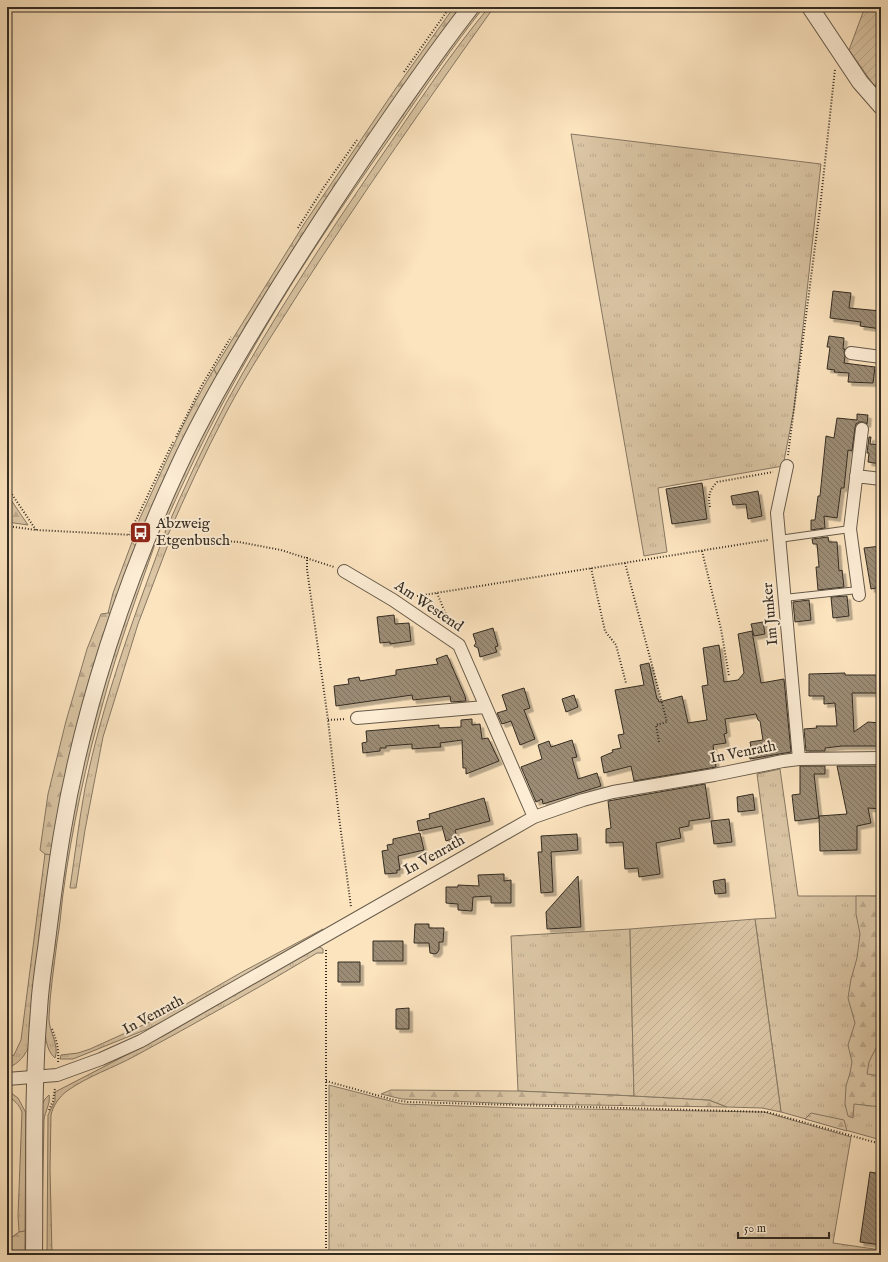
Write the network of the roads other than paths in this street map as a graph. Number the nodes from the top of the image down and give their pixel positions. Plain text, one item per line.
1 (471, 7) edge
2 (810, 7) edge
3 (881, 106) edge
4 (851, 353) dead end
5 (881, 357) edge
6 (862, 429) dead end
7 (786, 469) road end
8 (856, 476) junction
9 (881, 479) edge
10 (850, 529) junction
11 (779, 539) junction
12 (344, 572) road end
13 (859, 592) joint
14 (784, 598) junction
15 (485, 707) junction
16 (357, 718) road end
17 (799, 758) junction
18 (881, 758) edge
19 (534, 817) junction
20 (36, 1077) junction
21 (7, 1079) edge
22 (34, 1255) edge

1 - 20 street
2 - 3 street
4 - 5 street
6 - 8 street
7 - 11 street, Im Junker
8 - 9 street
8 - 10 street
10 - 11 lane
10 - 13 street
11 - 14 street, Im Junker
12 - 15 street, Am Westend
13 - 14 lane
14 - 17 street, Im Junker
15 - 16 street
15 - 19 street, Am Westend
17 - 18 street, In Venrath
17 - 19 street, In Venrath
19 - 20 street, In Venrath
20 - 21 street, In Venrath
20 - 22 street

